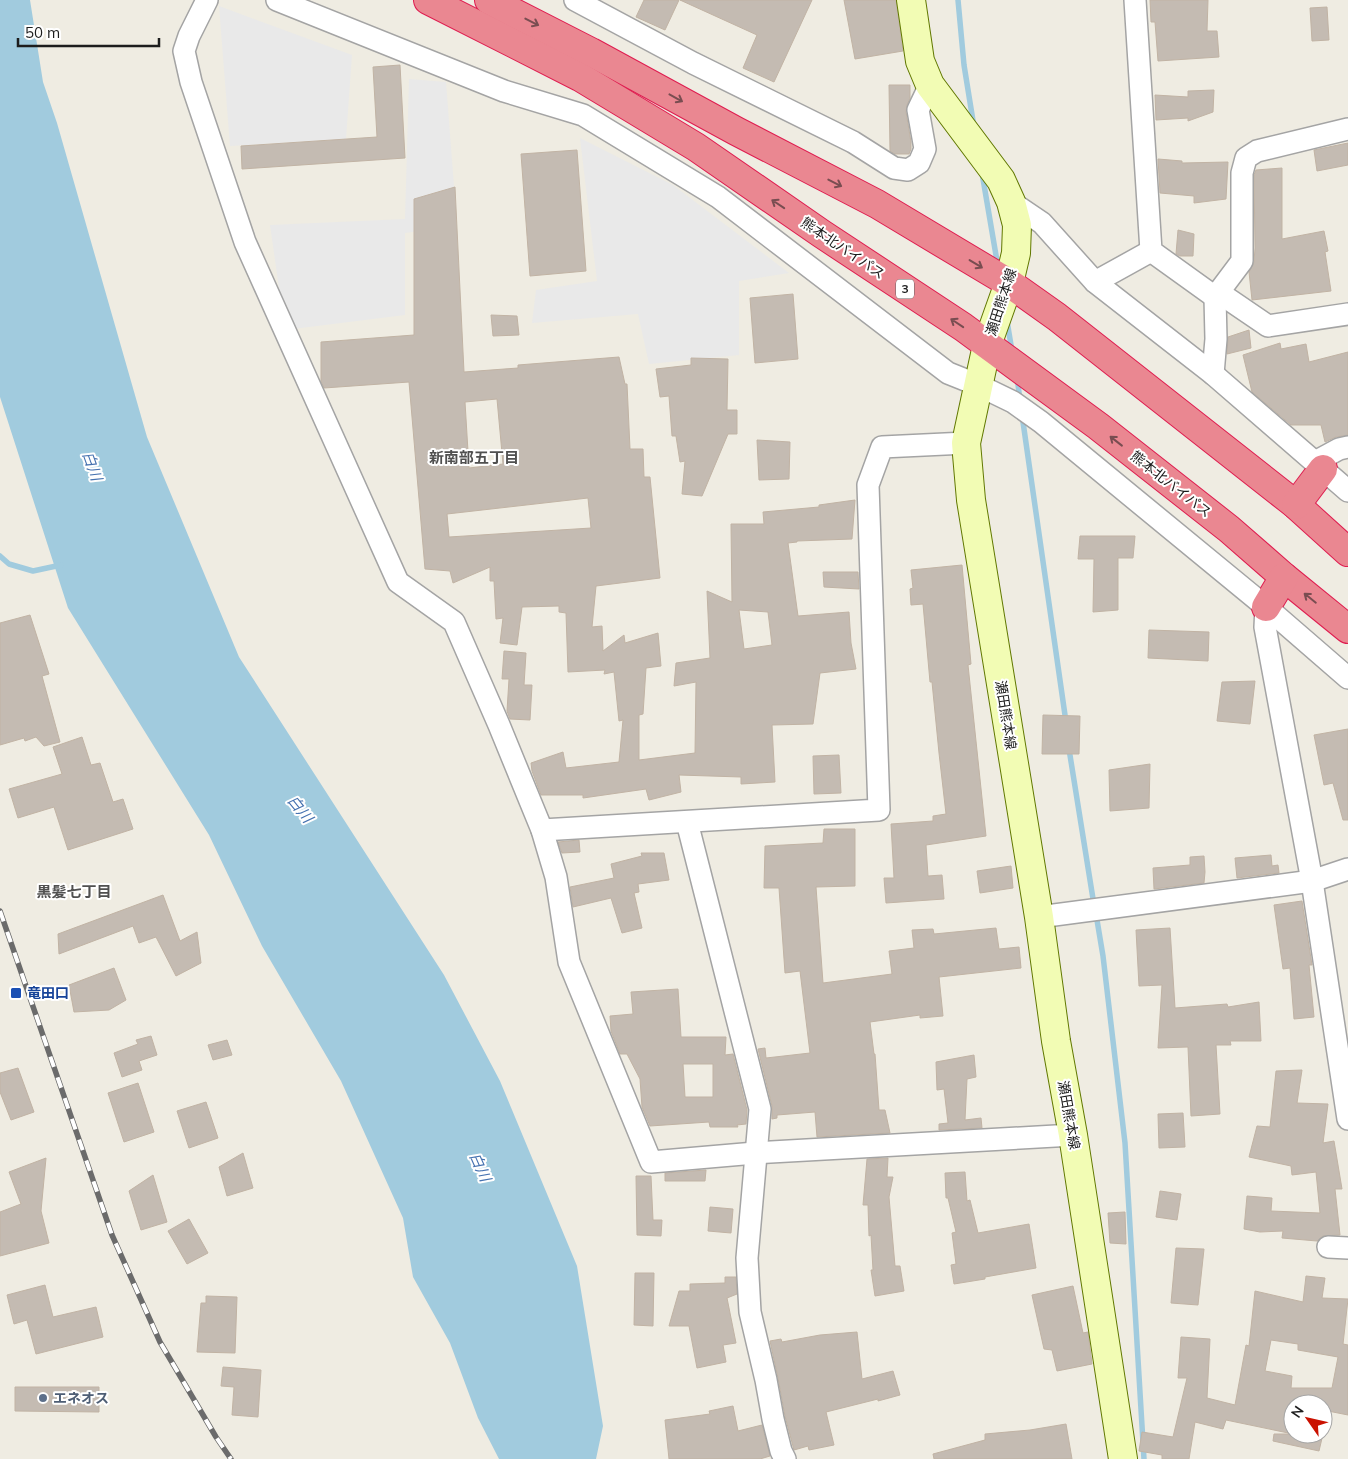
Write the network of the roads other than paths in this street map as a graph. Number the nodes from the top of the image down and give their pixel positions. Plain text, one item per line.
1 (207, 0) edge
2 (277, 0) edge
3 (428, 0) edge
4 (489, 0) edge
5 (575, 0) edge
6 (911, 0) edge
7 (1135, 0) edge
8 (930, 85) junction
9 (1348, 129) edge
10 (1011, 202) junction
11 (1151, 251) junction
12 (1095, 282) junction
13 (1009, 283) junction
14 (1216, 295) junction
15 (1348, 314) edge
16 (987, 345) junction
17 (1213, 374) junction
18 (978, 385) junction
19 (966, 443) junction
20 (1348, 447) edge
21 (1319, 466) junction
22 (1348, 491) edge
23 (1296, 505) junction
24 (1348, 552) edge
25 (1284, 577) junction
26 (1266, 607) junction
27 (1348, 629) edge
28 (1348, 678) edge
29 (687, 822) junction
30 (542, 830) junction
31 (1348, 869) edge
32 (1312, 881) junction
33 (1039, 917) junction
34 (1348, 1119) edge
35 (1073, 1135) junction
36 (756, 1153) junction
37 (785, 1459) edge
38 (1123, 1459) edge

1 - 30 street
2 - 18 street
16 -> 3 highway, 熊本北バイパス / 3
4 -> 13 highway
5 - 8 street
6 - 8 main road, 瀬田熊本線
7 - 11 street
8 - 10 main road, 瀬田熊本線
9 - 14 street
10 - 12 street
10 - 13 main road, 瀬田熊本線
11 - 12 street
11 - 14 street
12 - 17 street
13 - 16 main road, 瀬田熊本線
13 - 23 highway
14 - 15 street
14 - 17 street
16 - 18 main road, 瀬田熊本線
25 -> 16 highway, 熊本北バイパス / 3
17 - 21 street
18 - 19 main road, 瀬田熊本線
18 - 26 street
19 - 29 street
19 - 33 main road, 瀬田熊本線
20 - 21 street
21 - 22 street
21 - 23 highway
23 - 24 highway
25 - 26 highway
27 -> 25 highway, 熊本北バイパス / 3
26 - 28 street
26 - 32 street
29 - 30 street
29 - 36 street
30 - 36 street
31 - 32 street
32 - 33 street
32 - 34 street
33 - 35 main road, 瀬田熊本線
35 - 36 street
35 - 38 main road, 瀬田熊本線
36 - 37 street

